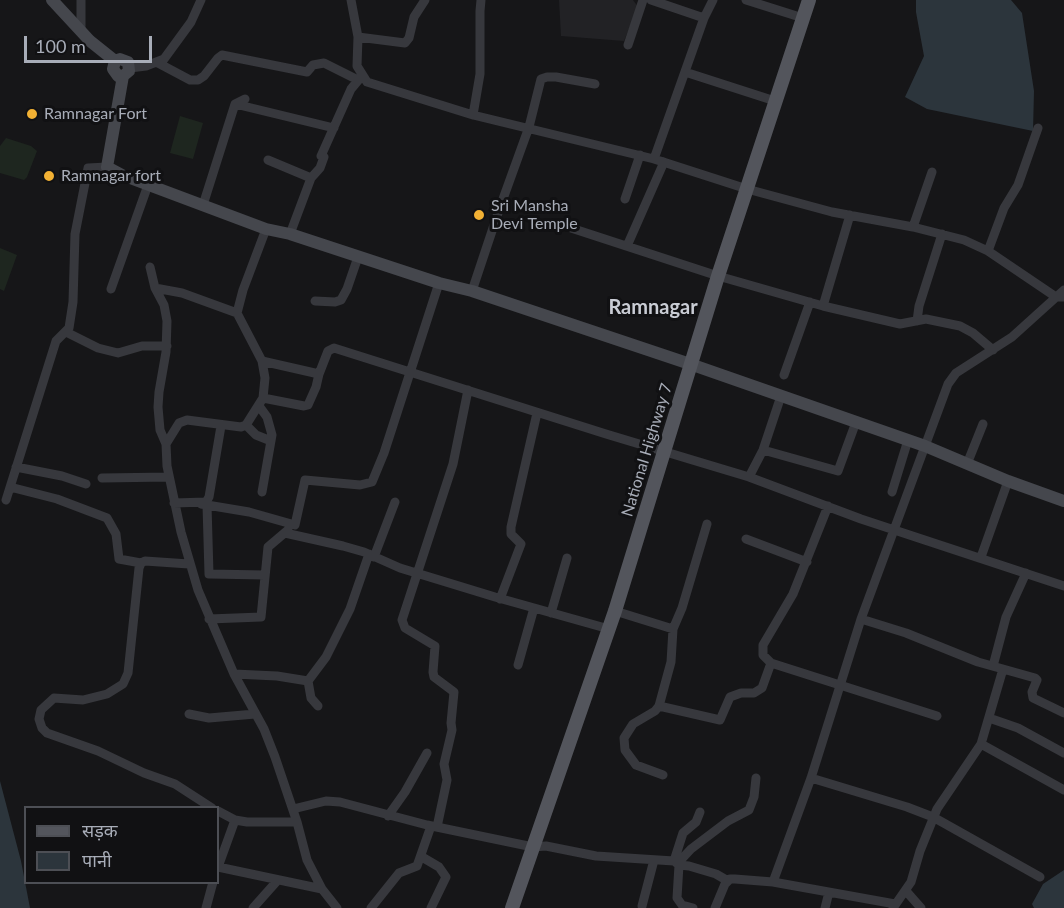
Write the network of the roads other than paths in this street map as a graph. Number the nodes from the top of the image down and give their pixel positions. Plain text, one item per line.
1 (52, 0) edge
2 (81, 0) edge
3 (201, 0) edge
4 (351, 0) edge
5 (425, 0) edge
6 (481, 0) edge
7 (643, 0) edge
8 (651, 0) edge
9 (713, 0) edge
10 (746, 0) edge
11 (809, 0) edge
12 (704, 18) junction
13 (803, 18) junction
14 (81, 31) junction
15 (358, 37) junction
16 (628, 45) dead end
17 (158, 63) junction
18 (126, 72) junction
19 (686, 72) junction
20 (360, 78) junction
21 (595, 84) dead end
22 (245, 99) dead end
23 (775, 101) junction
24 (235, 104) junction
25 (473, 115) junction
26 (529, 127) junction
27 (1038, 128) dead end
28 (334, 129) junction
29 (640, 155) junction
30 (268, 160) dead end
31 (659, 160) junction
32 (107, 167) junction
33 (932, 172) dead end
34 (311, 178) junction
35 (148, 185) junction
36 (747, 189) junction
37 (625, 199) dead end
38 (203, 205) junction
39 (850, 215) junction
40 (913, 227) junction
41 (571, 228) dead end
42 (266, 229) junction
43 (290, 234) junction
44 (942, 234) junction
45 (627, 246) junction
46 (988, 251) junction
47 (358, 257) junction
48 (150, 267) dead end
49 (718, 276) junction
50 (439, 283) junction
51 (155, 288) junction
52 (111, 289) dead end
53 (1064, 290) edge
54 (472, 291) junction
55 (1060, 297) edge
56 (315, 301) dead end
57 (810, 302) junction
58 (823, 306) junction
59 (237, 313) junction
60 (917, 321) junction
61 (66, 332) junction
62 (166, 346) junction
63 (993, 350) junction
64 (262, 361) junction
65 (690, 364) junction
66 (410, 371) junction
67 (319, 374) junction
68 (784, 375) dead end
69 (468, 390) junction
70 (781, 396) junction
71 (261, 402) junction
72 (537, 412) junction
73 (855, 422) junction
74 (983, 424) dead end
75 (246, 425) junction
76 (221, 426) junction
77 (908, 440) junction
78 (271, 441) junction
79 (166, 444) junction
80 (925, 446) junction
81 (763, 450) junction
82 (664, 452) junction
83 (967, 464) junction
84 (16, 467) junction
85 (169, 477) junction
86 (749, 477) junction
87 (102, 478) dead end
88 (1008, 481) junction
89 (86, 484) dead end
90 (10, 487) junction
91 (261, 492) dead end
92 (892, 492) dead end
93 (6, 501) dead end
94 (1064, 501) edge
95 (395, 502) dead end
96 (174, 503) junction
97 (204, 504) junction
98 (828, 506) junction
99 (707, 524) dead end
100 (295, 525) junction
101 (894, 530) junction
102 (285, 533) junction
103 (746, 539) dead end
104 (371, 556) junction
105 (981, 557) junction
106 (567, 558) dead end
107 (807, 562) junction
108 (141, 564) junction
109 (189, 564) junction
110 (416, 572) junction
111 (1026, 573) junction
112 (265, 575) junction
113 (1064, 586) edge
114 (500, 599) junction
115 (534, 608) junction
116 (615, 611) junction
117 (550, 613) junction
118 (209, 619) junction
119 (861, 619) junction
120 (609, 629) junction
121 (673, 629) junction
122 (771, 663) junction
123 (518, 665) dead end
124 (993, 666) junction
125 (1003, 669) junction
126 (234, 674) junction
127 (308, 681) junction
128 (840, 685) junction
129 (318, 706) dead end
130 (659, 706) junction
131 (1064, 713) edge
132 (189, 714) dead end
133 (255, 714) junction
134 (937, 716) dead end
135 (989, 718) junction
136 (981, 744) junction
137 (427, 753) dead end
138 (1064, 753) edge
139 (663, 775) dead end
140 (756, 778) dead end
141 (811, 778) junction
142 (1064, 790) edge
143 (210, 806) edge
144 (292, 809) junction
145 (219, 812) edge
146 (700, 812) dead end
147 (388, 816) junction
148 (933, 817) junction
149 (235, 820) junction
150 (297, 822) junction
151 (434, 827) junction
152 (533, 847) junction
153 (422, 857) junction
154 (654, 860) junction
155 (677, 863) junction
156 (219, 865) edge
157 (219, 868) edge
158 (1040, 877) dead end
159 (277, 880) junction
160 (728, 881) junction
161 (773, 882) junction
162 (212, 884) edge
163 (322, 889) junction
164 (906, 891) junction
165 (829, 892) junction
166 (642, 906) dead end
167 (894, 906) edge
168 (206, 908) edge
169 (254, 908) edge
170 (336, 908) edge
171 (371, 908) edge
172 (431, 908) edge
173 (512, 908) edge
174 (693, 908) edge
175 (715, 908) edge
176 (825, 908) edge
177 (921, 908) edge

1 - 14 main road
2 - 14 street
3 - 17 street
4 - 15 street
5 - 15 street
6 - 25 street
7 - 16 street
8 - 12 street
9 - 12 street
10 - 13 street
11 - 13 main road, National Highway 7
12 - 19 street
13 - 23 main road, National Highway 7
14 - 18 main road
15 - 20 street
17 - 18 street
17 - 20 street
18 - 32 main road
19 - 23 street
19 - 31 street
20 - 25 street
20 - 28 street
21 - 26 street
22 - 24 street
23 - 36 main road, National Highway 7
24 - 28 street
24 - 38 street
25 - 26 street
26 - 29 street
26 - 54 street
27 - 46 street
28 - 34 street
29 - 31 street
29 - 37 street
30 - 34 street
31 - 36 street
31 - 45 street
32 - 35 main road
32 - 61 street
33 - 40 street
34 - 43 street
35 - 38 main road
35 - 52 street
36 - 39 street
36 - 49 main road, National Highway 7
38 - 42 main road
39 - 40 street
39 - 58 street
40 - 44 street
41 - 45 street
42 - 43 main road
42 - 59 street
43 - 47 main road
44 - 46 street
44 - 60 street
45 - 49 street
46 - 55 street
47 - 50 main road
47 - 56 street
48 - 51 street
49 - 57 street
49 - 65 main road, National Highway 7
50 - 54 main road
50 - 66 street
51 - 59 street
51 - 62 street
53 - 55 street
54 - 65 main road
55 - 63 street
57 - 58 street
57 - 68 street
58 - 60 street
59 - 64 street
60 - 63 street
61 - 62 street
61 - 84 street
62 - 79 street
63 - 80 street
64 - 67 street
64 - 71 street
65 - 70 main road
65 - 82 main road, National Highway 7
66 - 67 street
66 - 69 street
66 - 100 street
67 - 71 street
69 - 72 street
69 - 110 street
70 - 73 main road
70 - 81 street
71 - 75 street
71 - 78 street
72 - 82 street
72 - 114 street
73 - 77 main road
73 - 81 street
74 - 83 street
75 - 76 street
75 - 78 street
76 - 79 street
76 - 97 street
77 - 80 main road
77 - 92 street
78 - 91 street
79 - 85 street
80 - 83 main road
80 - 101 street
81 - 86 street
82 - 86 street
82 - 116 main road, National Highway 7
83 - 88 main road
84 - 89 street
84 - 90 street
85 - 87 street
85 - 96 street
86 - 98 street
88 - 94 main road
88 - 105 street
90 - 93 street
90 - 108 street
95 - 104 street
96 - 97 street
96 - 109 street
97 - 100 street
97 - 112 street
98 - 101 street
98 - 107 street
99 - 121 street
100 - 102 street
101 - 105 street
101 - 119 street
102 - 104 street
102 - 112 street
103 - 107 street
104 - 110 street
104 - 127 street
105 - 111 street
106 - 117 street
107 - 122 street
108 - 109 street
108 - 143 street
109 - 118 street
110 - 114 street
110 - 151 street
111 - 113 street
111 - 124 street
112 - 118 street
114 - 115 street
115 - 117 street
115 - 123 street
116 - 120 main road, National Highway 7
116 - 121 street
117 - 120 street
118 - 126 street
119 - 124 street
119 - 128 street
120 - 152 main road, National Highway 7
121 - 130 street
122 - 128 street
122 - 130 street
124 - 125 street
125 - 131 street
125 - 135 street
126 - 127 street
126 - 133 street
127 - 129 street
128 - 134 street
128 - 141 street
130 - 139 street
132 - 133 street
133 - 144 street
135 - 136 street
135 - 138 street
136 - 142 street
136 - 148 street
137 - 147 street
140 - 155 street
141 - 148 street
141 - 161 street
144 - 147 street
144 - 150 street
145 - 149 street
146 - 155 street
147 - 151 street
148 - 158 street
148 - 164 street
149 - 150 street
149 - 156 street
150 - 163 street
151 - 152 street
151 - 153 street
152 - 154 street
152 - 173 main road, National Highway 7
153 - 171 street
153 - 172 street
154 - 155 street
154 - 166 street
155 - 160 street
155 - 174 street
157 - 159 street
159 - 163 street
159 - 169 street
160 - 161 street
160 - 175 street
161 - 165 street
162 - 168 street
163 - 170 street
164 - 167 street
164 - 177 street
165 - 167 street
165 - 176 street

